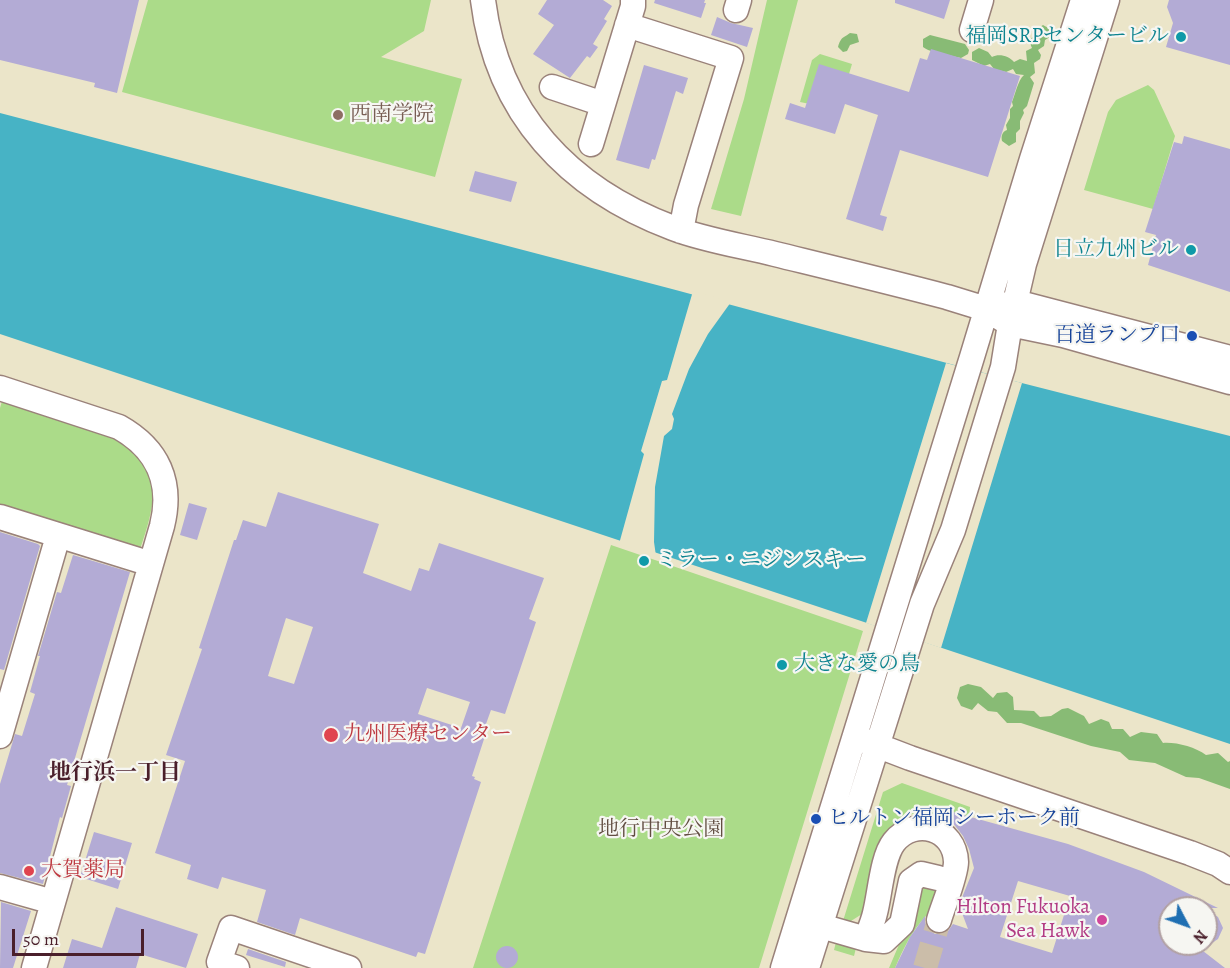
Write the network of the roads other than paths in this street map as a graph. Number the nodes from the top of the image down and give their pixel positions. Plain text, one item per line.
1 (483, 0) edge
2 (633, 0) edge
3 (981, 0) edge
4 (1083, 0) edge
5 (1107, 0) edge
6 (627, 25) junction
7 (972, 30) dead end
8 (552, 87) dead end
9 (603, 104) junction
10 (591, 144) dead end
11 (681, 231) junction
12 (986, 309) junction
13 (1013, 313) junction
14 (1230, 358) edge
15 (1230, 382) edge
16 (0, 388) edge
17 (0, 517) edge
18 (58, 536) junction
19 (151, 564) junction
20 (0, 736) edge
21 (866, 741) junction
22 (1230, 872) edge
23 (938, 878) dead end
24 (0, 887) edge
25 (53, 902) junction
26 (939, 920) tunnel mouth
27 (809, 922) junction
28 (866, 939) junction
29 (34, 968) edge
30 (237, 968) edge
31 (349, 968) edge
32 (784, 968) edge
33 (807, 968) edge

1 - 11 street
2 - 6 street
3 - 7 street
4 - 12 street
5 - 13 street
6 - 9 street
6 - 11 street
8 - 9 street
9 - 10 street
11 - 12 street
12 - 13 street
12 - 21 street
13 - 14 street
13 - 15 street
13 - 21 street
16 - 19 street
17 - 18 street
18 - 19 street
18 - 20 street
19 - 25 street
21 - 22 street
21 - 27 street
23 - 28 street
24 - 25 street
25 - 29 street
26 - 28 street
27 - 28 street
27 - 32 street
27 - 33 street
30 - 31 street

